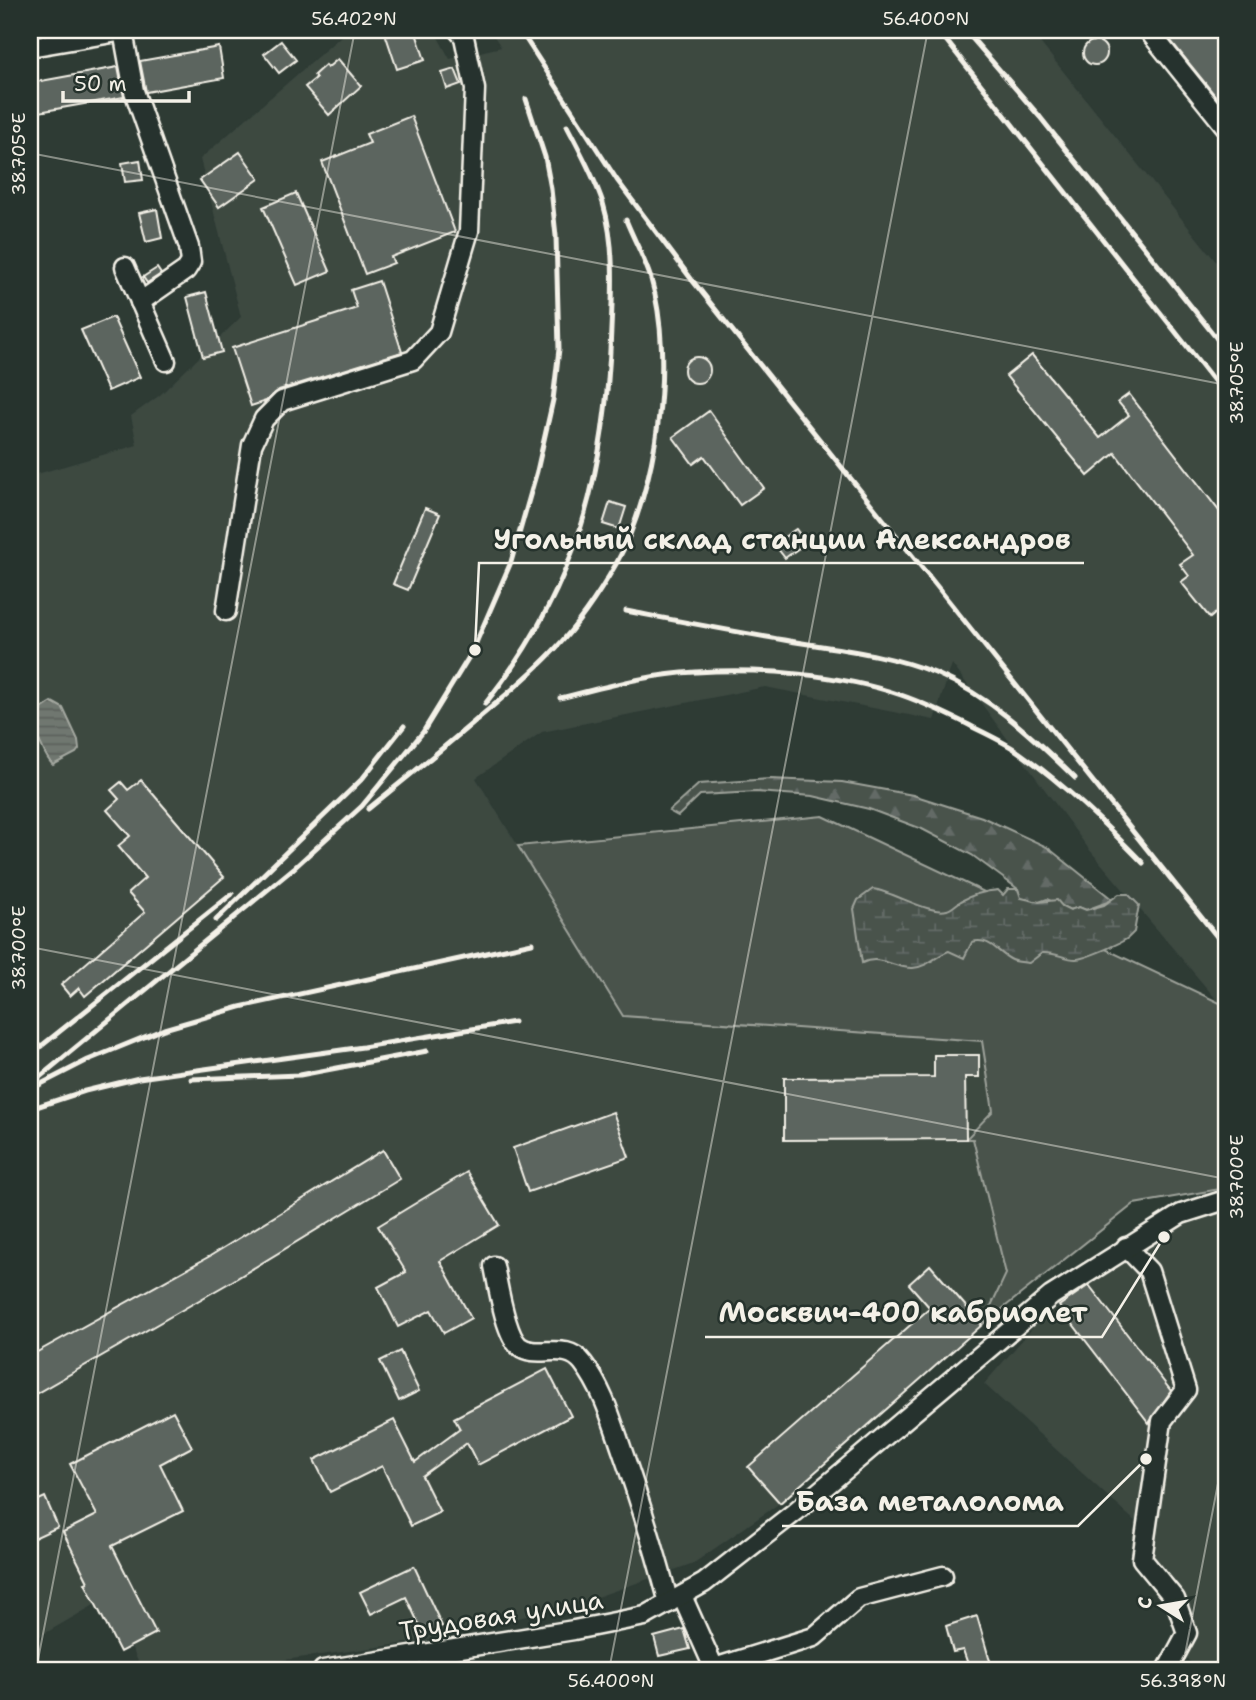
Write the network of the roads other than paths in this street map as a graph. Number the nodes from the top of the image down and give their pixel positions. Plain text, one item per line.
1 (127, 30) edge
2 (458, 30) edge
3 (1148, 30) edge
4 (30, 47) edge
5 (1226, 127) edge
6 (125, 267) dead end
7 (140, 302) junction
8 (166, 361) dead end
9 (226, 611) dead end
10 (1219, 1202) dead end
11 (1126, 1247) junction
12 (494, 1266) dead end
13 (943, 1576) dead end
14 (676, 1599) junction
15 (714, 1669) edge
16 (323, 1670) edge
17 (1167, 1670) edge

1 - 4 street
1 - 7 street
2 - 9 street
3 - 5 street
6 - 7 street
7 - 8 street
10 - 11 street, Трудовая улица
11 - 14 street, Трудовая улица
11 - 17 street
12 - 14 street
13 - 15 street
14 - 15 street
14 - 16 street, Трудовая улица

